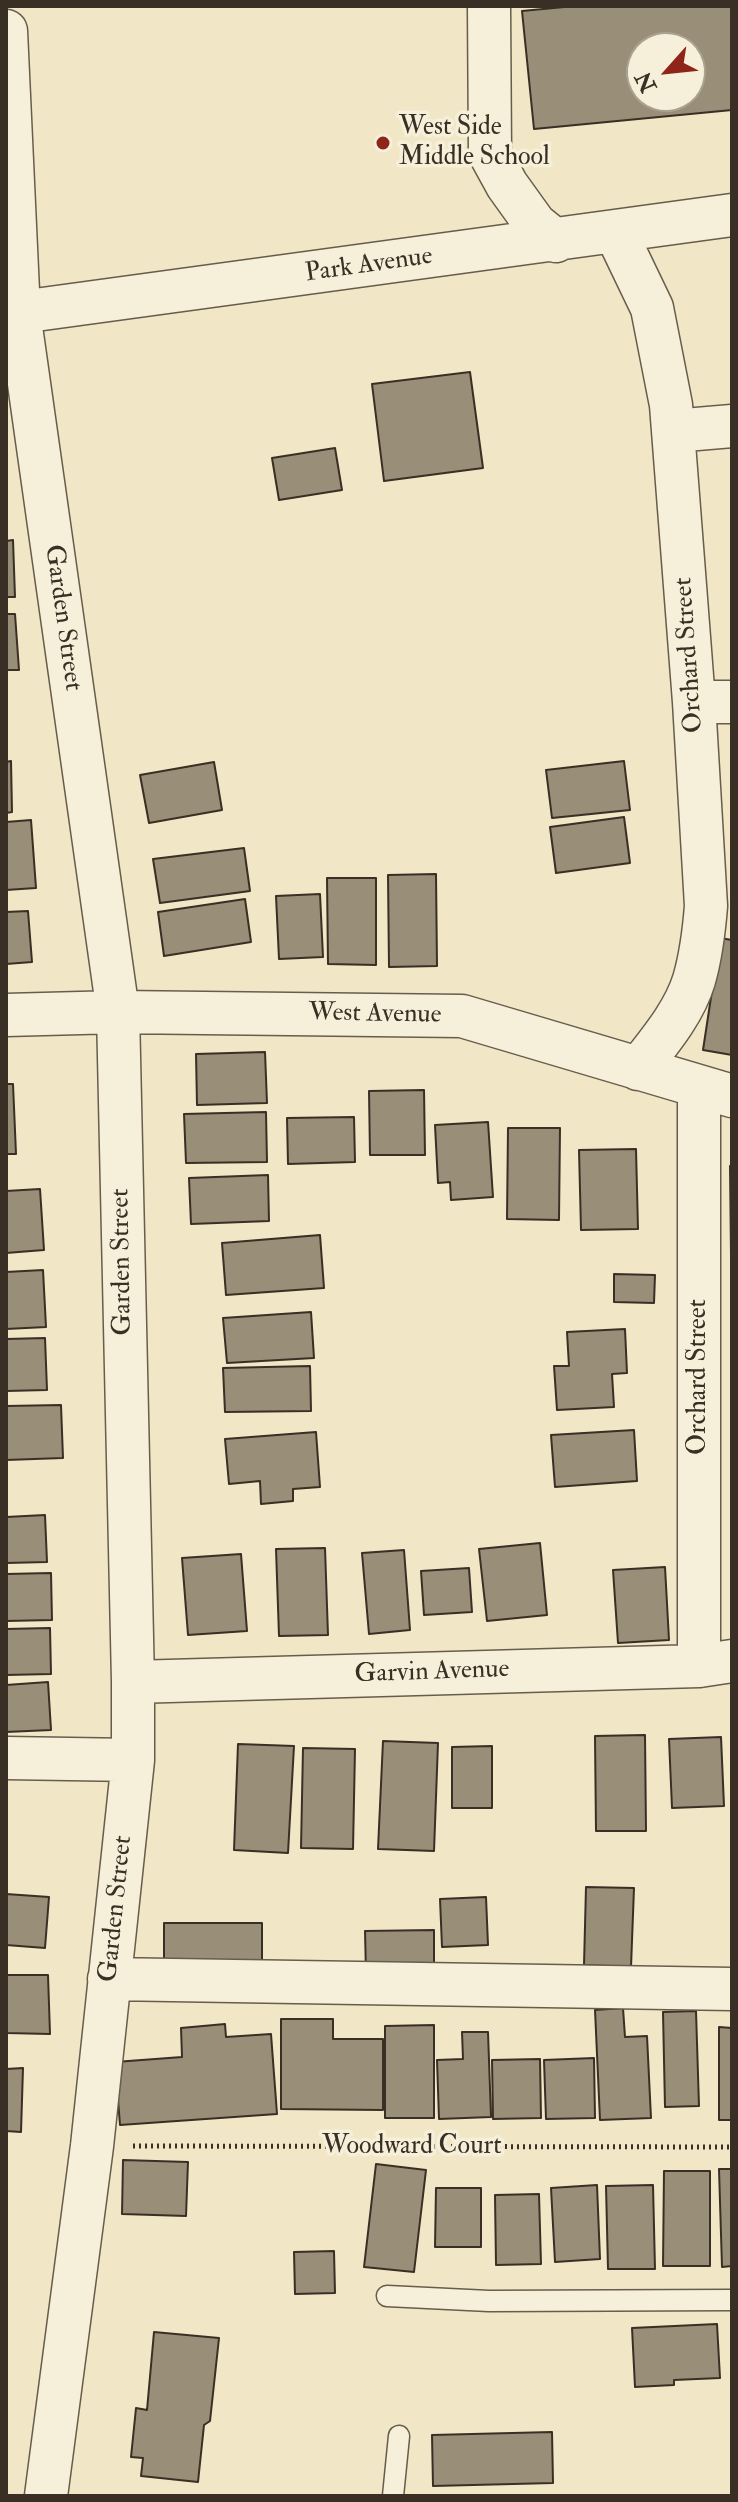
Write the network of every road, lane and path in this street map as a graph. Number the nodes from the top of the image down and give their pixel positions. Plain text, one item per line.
1 (489, 6) edge
2 (6, 31) edge
3 (732, 215) edge
4 (616, 233) junction
5 (556, 241) junction
6 (12, 314) edge
7 (732, 426) edge
8 (673, 431) junction
9 (713, 702) edge
10 (118, 1012) junction
11 (6, 1015) edge
12 (638, 1069) junction
13 (716, 1092) edge
14 (716, 1663) edge
15 (133, 1682) junction
16 (6, 1758) edge
17 (133, 1760) junction
18 (109, 1979) junction
19 (732, 1989) edge
20 (92, 2146) junction
21 (732, 2147) edge
22 (387, 2296) dead end
23 (732, 2300) edge
24 (399, 2436) dead end
25 (46, 2496) edge
26 (393, 2496) edge

1 - 5 street
2 - 6 street, Garden Street
3 - 4 street, Park Avenue
4 - 5 street, Park Avenue
4 - 8 street, Orchard Street
5 - 6 street, Park Avenue
6 - 10 street, Garden Street
7 - 8 street
8 - 9 street, Orchard Street
9 - 12 street, Orchard Street
10 - 11 street, West Avenue
10 - 12 street, West Avenue
10 - 15 street, Garden Street
12 - 13 street, West Avenue
13 - 14 street, Orchard Street
14 - 15 street, Garvin Avenue
15 - 17 street, Garden Street
16 - 17 street
17 - 18 street, Garden Street
18 - 19 street
18 - 20 street, Garden Street
20 - 21 path, Woodward Court
20 - 25 street, Garden Street
22 - 23 lane
24 - 26 lane

